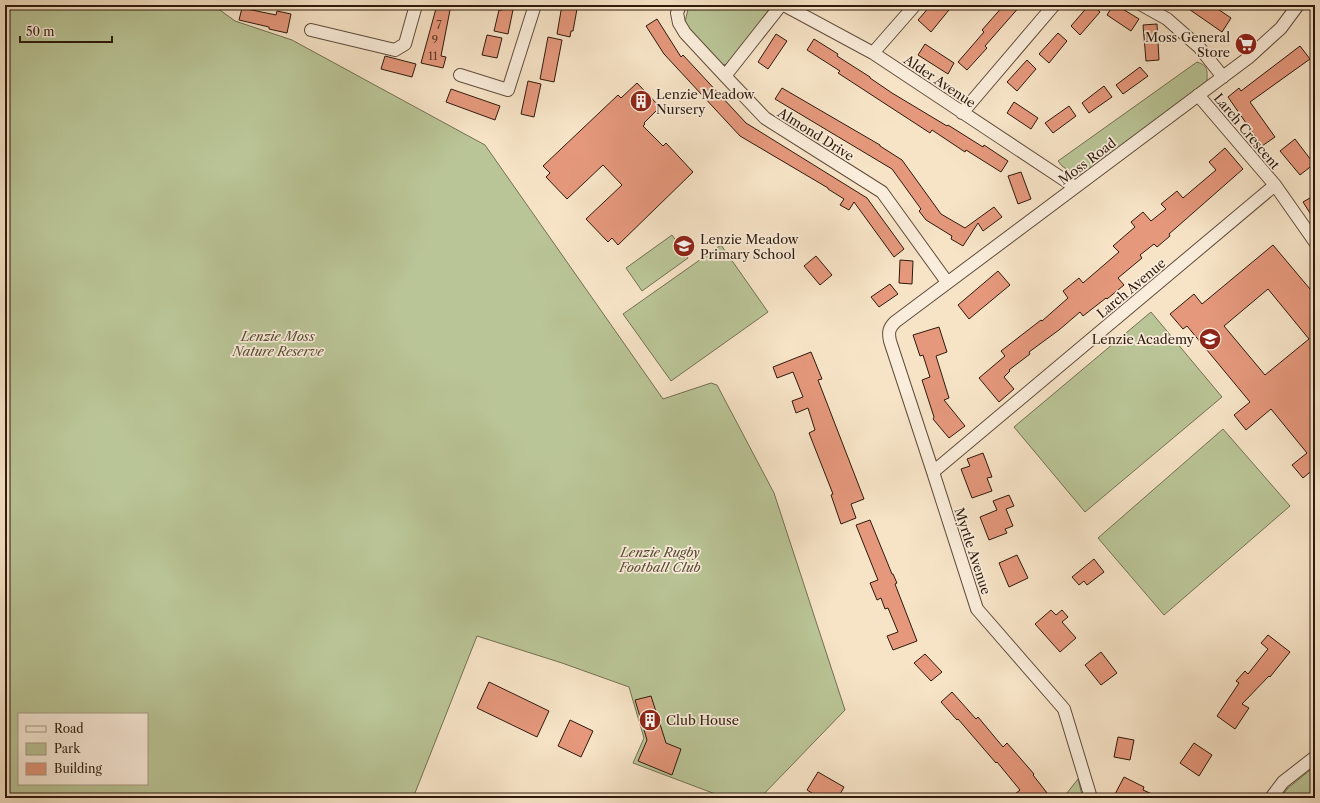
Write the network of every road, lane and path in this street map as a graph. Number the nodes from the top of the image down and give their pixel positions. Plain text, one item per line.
1 (416, 5) edge
2 (535, 5) edge
3 (680, 5) edge
4 (780, 5) edge
5 (784, 5) edge
6 (915, 5) edge
7 (1054, 5) edge
8 (1142, 5) edge
9 (1298, 5) edge
10 (311, 30) dead end
11 (873, 53) junction
12 (460, 75) dead end
13 (725, 76) junction
14 (1222, 77) junction
15 (1198, 95) junction
16 (962, 113) junction
17 (1275, 185) junction
18 (1076, 187) junction
19 (1315, 242) edge
20 (947, 282) junction
21 (888, 332) joint
22 (933, 472) junction
23 (1315, 757) edge
24 (1091, 798) edge
25 (1271, 798) edge

1 - 10 street
2 - 12 street
3 - 13 street, Almond Drive
4 - 13 street
5 - 11 street, Alder Avenue
6 - 11 street
7 - 16 street
8 - 14 street
9 - 14 street, Moss Road
11 - 16 street, Alder Avenue
13 - 20 street, Almond Drive
14 - 15 street, Moss Road
15 - 17 street, Larch Crescent
15 - 18 street, Moss Road
16 - 18 street, Alder Avenue
17 - 19 street
17 - 22 street, Larch Avenue
18 - 20 street, Moss Road
20 - 21 street, Moss Road
21 - 22 street, Myrtle Avenue
22 - 24 street, Myrtle Avenue
23 - 25 street

